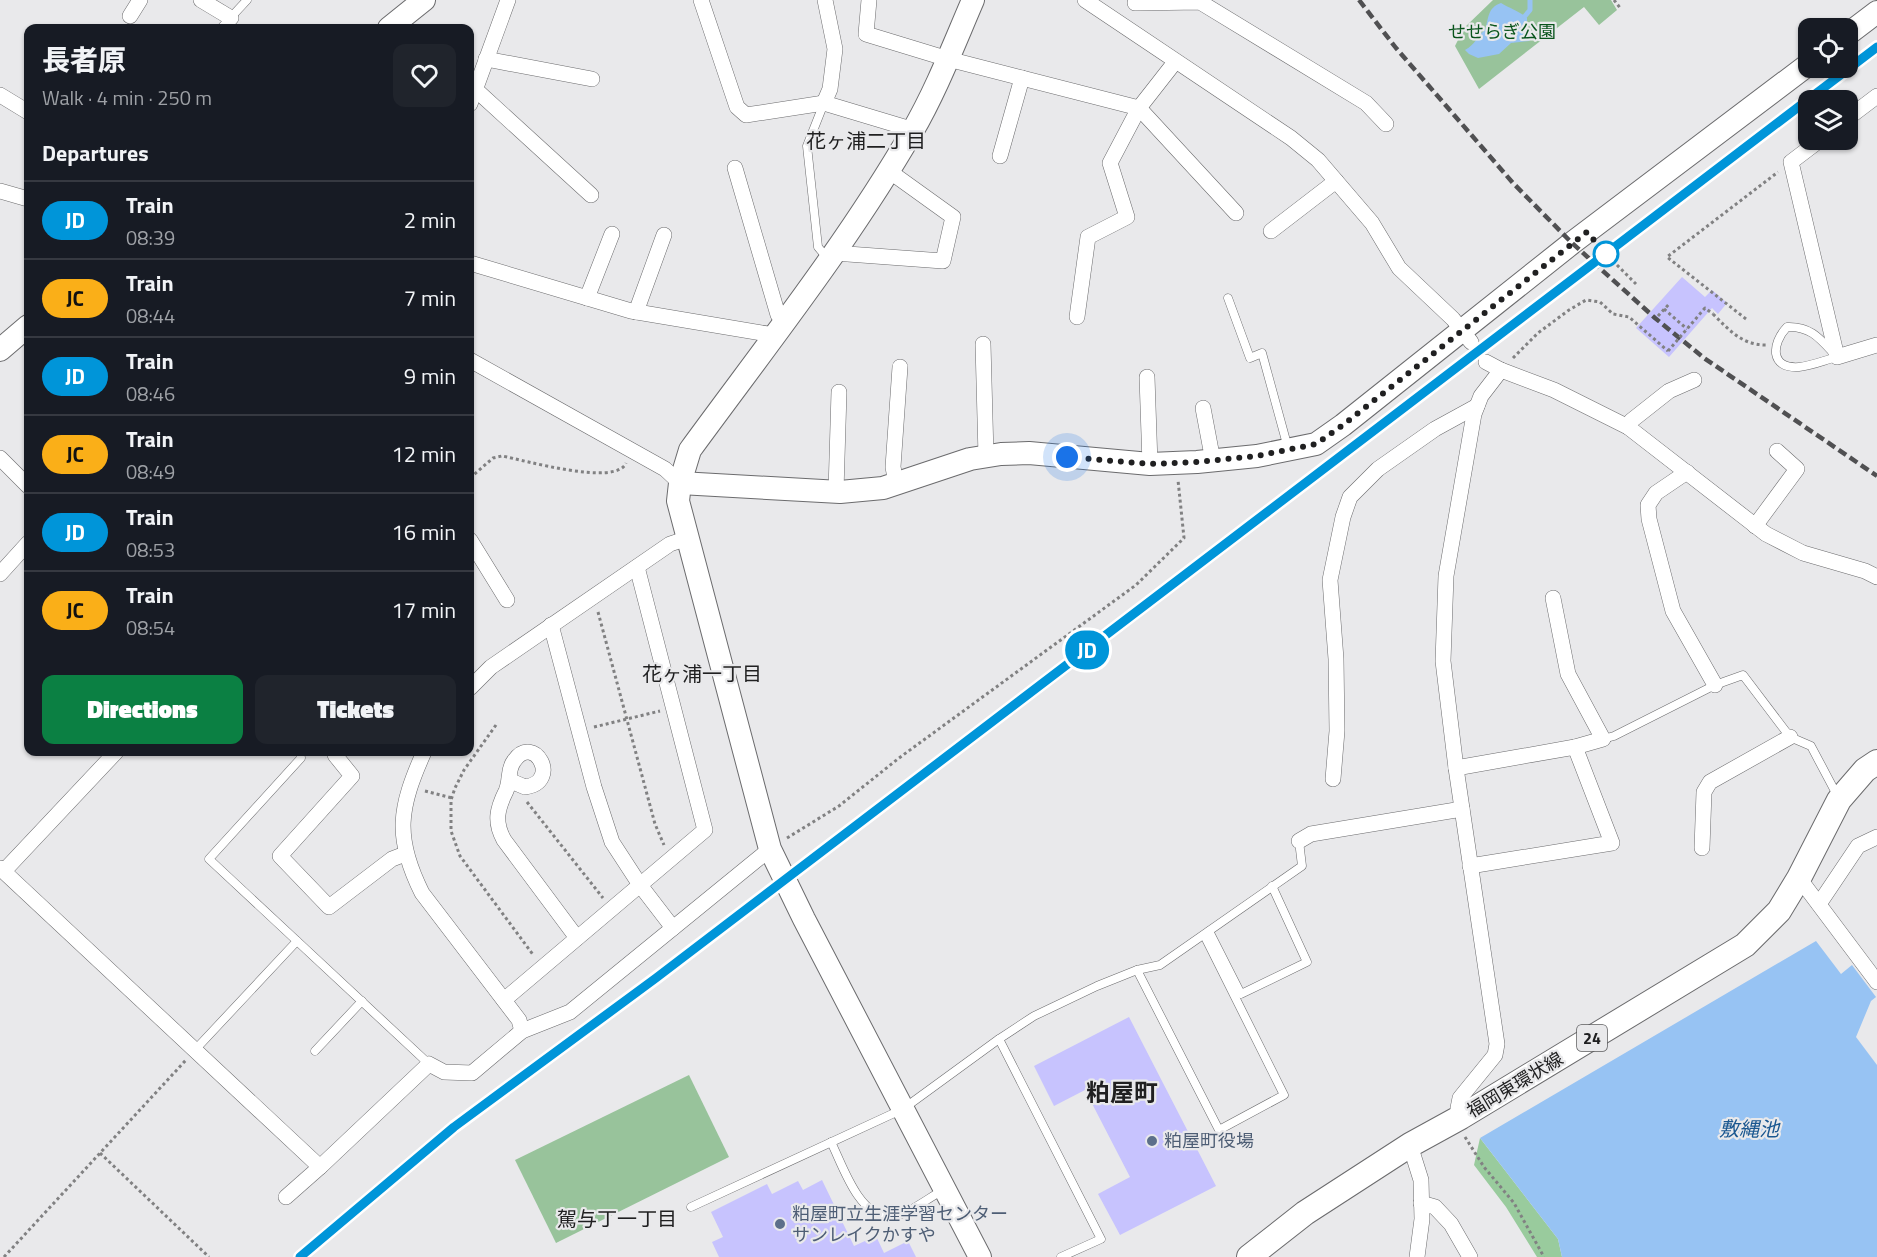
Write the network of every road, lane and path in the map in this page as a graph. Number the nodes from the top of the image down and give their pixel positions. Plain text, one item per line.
1 (140, 0) edge
2 (201, 0) edge
3 (247, 0) edge
4 (423, 0) edge
5 (508, 0) edge
6 (701, 0) edge
7 (825, 0) edge
8 (869, 0) edge
9 (973, 0) edge
10 (1085, 0) edge
11 (1614, 0) edge
12 (1135, 1) edge
13 (1620, 9) dead end
14 (1877, 12) edge
15 (130, 16) dead end
16 (226, 23) edge
17 (394, 24) edge
18 (1858, 26) edge
19 (1127, 29) junction
20 (486, 59) junction
21 (948, 59) junction
22 (1175, 62) junction
23 (1798, 72) edge
24 (1022, 78) junction
25 (592, 79) dead end
26 (475, 89) junction
27 (474, 92) edge
28 (0, 95) edge
29 (1877, 96) edge
30 (824, 103) junction
31 (1139, 108) junction
32 (24, 110) edge
33 (1858, 110) edge
34 (1386, 124) dead end
35 (914, 130) junction
36 (1807, 150) edge
37 (1000, 156) dead end
38 (1791, 162) junction
39 (735, 168) dead end
40 (889, 171) junction
41 (1336, 181) junction
42 (0, 191) edge
43 (591, 195) dead end
44 (24, 198) edge
45 (1236, 213) dead end
46 (1271, 231) dead end
47 (612, 234) dead end
48 (664, 235) dead end
49 (831, 257) junction
50 (474, 264) edge
51 (1617, 265) dead end
52 (1636, 284) dead end
53 (587, 298) junction
54 (1228, 298) dead end
55 (1670, 303) dead end
56 (1666, 311) junction
57 (636, 312) junction
58 (1658, 316) dead end
59 (1077, 317) dead end
60 (1746, 319) dead end
61 (779, 328) junction
62 (24, 329) edge
63 (1688, 329) junction
64 (1467, 336) junction
65 (983, 344) dead end
66 (1775, 345) junction
67 (1877, 345) edge
68 (0, 350) edge
69 (1837, 357) junction
70 (474, 362) edge
71 (1486, 362) tunnel mouth
72 (900, 367) dead end
73 (1501, 370) junction
74 (1147, 377) dead end
75 (1694, 380) dead end
76 (839, 392) dead end
77 (1477, 406) junction
78 (1203, 408) dead end
79 (1628, 427) junction
80 (1288, 449) junction
81 (632, 450) junction
82 (1777, 451) dead end
83 (986, 456) junction
84 (0, 458) edge
85 (1213, 461) junction
86 (1176, 463) junction
87 (1150, 464) junction
88 (1687, 472) junction
89 (474, 475) edge
90 (24, 482) edge
91 (680, 483) junction
92 (896, 483) junction
93 (836, 491) junction
94 (1755, 526) junction
95 (687, 538) junction
96 (474, 546) edge
97 (24, 555) edge
98 (637, 567) junction
99 (0, 574) edge
100 (1877, 577) edge
101 (594, 596) junction
102 (1553, 598) dead end
103 (507, 600) dead end
104 (551, 625) junction
105 (474, 684) edge
106 (1715, 685) junction
107 (673, 708) junction
108 (627, 720) junction
109 (496, 725) dead end
110 (579, 731) junction
111 (1790, 737) junction
112 (1603, 739) junction
113 (1575, 747) junction
114 (112, 756) edge
115 (301, 756) edge
116 (336, 756) edge
117 (422, 756) edge
118 (474, 756) edge
119 (474, 756) edge
120 (1877, 762) edge
121 (1456, 768) junction
122 (1333, 779) dead end
123 (511, 781) joint
124 (410, 786) junction
125 (452, 798) junction
126 (1839, 800) junction
127 (1462, 809) junction
128 (1877, 837) edge
129 (1299, 841) joint
130 (1702, 848) dead end
131 (770, 849) junction
132 (405, 854) junction
133 (673, 857) junction
134 (1470, 866) junction
135 (2, 870) edge
136 (1799, 878) junction
137 (640, 885) junction
138 (1272, 886) junction
139 (1819, 904) junction
140 (612, 909) junction
141 (673, 928) junction
142 (1207, 933) junction
143 (577, 938) junction
144 (297, 941) junction
145 (542, 967) junction
146 (1137, 970) junction
147 (1877, 981) edge
148 (504, 1000) junction
149 (362, 1001) junction
150 (522, 1031) junction
151 (999, 1039) junction
152 (194, 1051) junction
153 (315, 1051) dead end
154 (429, 1064) junction
155 (903, 1109) junction
156 (1458, 1119) junction
157 (831, 1142) junction
158 (1410, 1145) junction
159 (100, 1153) junction
160 (320, 1167) junction
161 (944, 1189) junction
162 (286, 1197) dead end
163 (1421, 1203) junction
164 (691, 1207) dead end
165 (4, 1257) edge
166 (209, 1257) edge
167 (980, 1257) edge
168 (1061, 1257) edge
169 (1249, 1257) edge
170 (1417, 1257) edge
171 (1470, 1257) edge
172 (1544, 1257) edge

1 - 15 street
2 - 16 street
3 - 16 lane
4 - 17 street
5 - 20 street
6 - 30 street
7 - 30 street
8 - 21 street
9 - 21 street
10 - 19 street
11 - 13 path
12 - 19 street
12 - 34 street
14 - 18 street
19 - 22 street
20 - 25 street
20 - 26 street
21 - 24 street
21 - 35 street
22 - 31 street
22 - 41 street
23 - 64 street
24 - 31 street
24 - 37 street
26 - 27 street
26 - 43 street
28 - 32 street
29 - 33 street
30 - 35 street
30 - 49 lane
31 - 45 street
31 - 59 street
35 - 40 street
36 - 38 street
38 - 60 path
38 - 69 street
39 - 61 street
40 - 49 street
40 - 49 street
41 - 46 street
41 - 64 street
42 - 44 street
47 - 53 street
48 - 57 street
49 - 61 street
50 - 53 street
51 - 52 path
53 - 57 street
54 - 80 lane
55 - 56 path
56 - 58 path
56 - 63 path
57 - 61 street
61 - 91 street
62 - 68 street
63 - 66 path, bridge
63 - 73 path, bridge
64 - 80 street
65 - 83 street
66 - 69 lane
66 - 69 lane
67 - 69 street
70 - 81 street
71 - 73 street
72 - 92 street
73 - 77 street
73 - 79 street
74 - 87 street
75 - 79 street
76 - 93 street
77 - 121 street
77 - 122 street
78 - 85 street
79 - 88 street
80 - 85 street
81 - 89 path
81 - 91 street
82 - 94 street
83 - 87 street
83 - 92 street
84 - 90 street
85 - 86 street
86 - 87 street
86 - 131 path
88 - 94 street
88 - 106 street
91 - 93 street
91 - 95 street
92 - 93 street
94 - 100 street
95 - 98 street
95 - 131 street
96 - 103 street
97 - 99 street
98 - 101 street
98 - 107 street
101 - 104 street
101 - 108 path
102 - 112 street
104 - 105 street
104 - 110 street
106 - 111 lane
106 - 112 lane
107 - 108 path
107 - 133 street
108 - 110 path
108 - 133 path
109 - 119 path
110 - 137 street
111 - 126 lane
111 - 130 street
112 - 113 street
113 - 121 street
113 - 134 street
114 - 135 street
115 - 144 lane
116 - 132 street
117 - 124 street
118 - 125 path
120 - 126 main road, 福岡東環状線 / 24
121 - 127 street
123 - 140 path
123 - 143 street
124 - 125 path
124 - 132 street
125 - 145 path
126 - 136 main road, 福岡東環状線 / 24
127 - 129 street
127 - 134 street
128 - 139 street
129 - 138 lane
131 - 141 street
131 - 155 street
132 - 148 street
133 - 137 street
134 - 156 street
135 - 152 street
136 - 139 street
136 - 156 main road, 福岡東環状線 / 24
137 - 140 street
137 - 141 street
138 - 142 lane
138 - 142 lane
139 - 147 street
140 - 143 street
141 - 150 street
142 - 146 lane
142 - 146 lane
143 - 145 street
144 - 149 lane
144 - 152 lane
145 - 148 street
146 - 151 lane
148 - 150 street
149 - 153 lane
149 - 154 lane
150 - 154 street
151 - 155 lane
151 - 168 lane
152 - 159 path
152 - 160 street
154 - 160 street
155 - 157 lane
155 - 161 street
156 - 158 main road, 福岡東環状線 / 24
156 - 172 path
157 - 161 lane
157 - 164 lane
158 - 163 street
158 - 169 main road, 福岡東環状線 / 24
159 - 165 path
159 - 166 path
160 - 162 street
161 - 167 street
163 - 170 street
163 - 171 street

